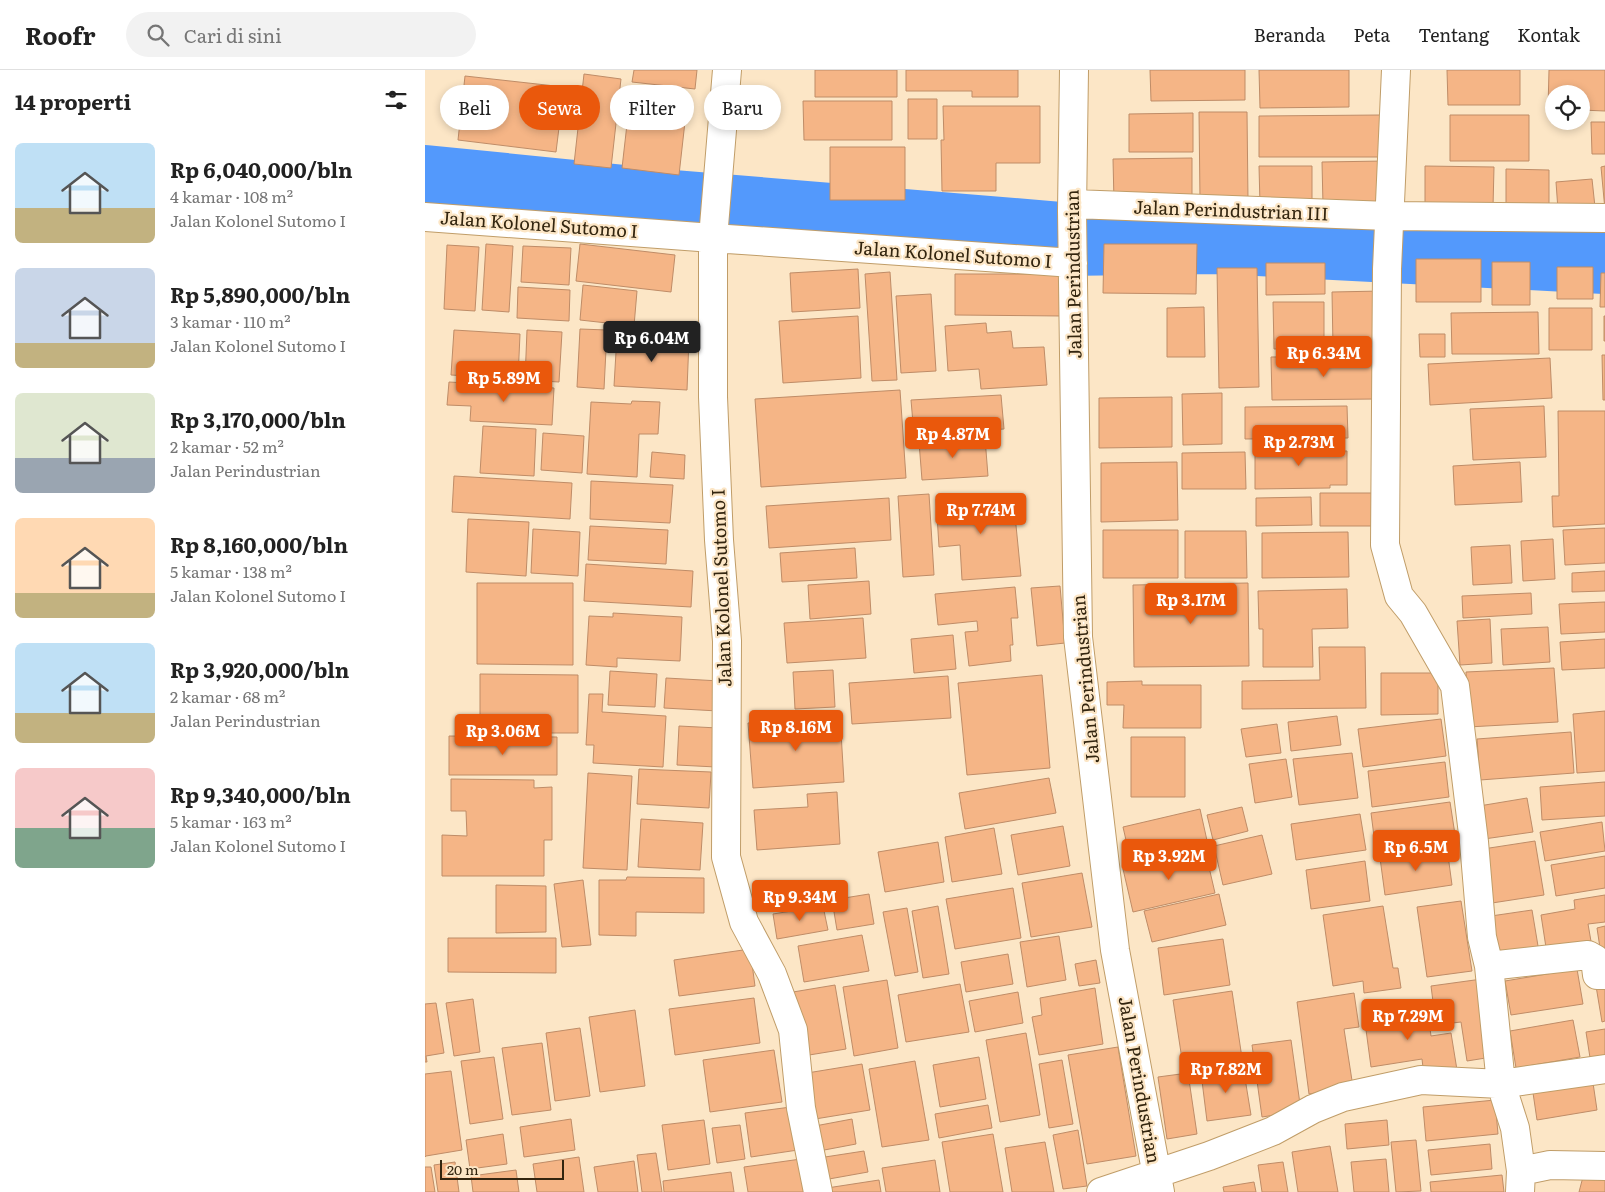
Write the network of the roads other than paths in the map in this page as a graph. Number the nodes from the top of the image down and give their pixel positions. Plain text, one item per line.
1 (727, 70) edge
2 (1074, 70) edge
3 (1396, 70) edge
4 (1072, 208) junction
5 (425, 216) edge
6 (1605, 218) edge
7 (1389, 223) junction
8 (713, 229) junction
9 (1073, 257) junction
10 (1489, 966) junction
11 (1605, 975) edge
12 (1605, 1069) edge
13 (1501, 1084) junction
14 (1605, 1166) edge
15 (1520, 1182) edge
16 (1158, 1183) edge
17 (818, 1192) edge
18 (1101, 1192) edge

1 - 8 street, Jalan Kolonel Sutomo I
2 - 4 street, Jalan Perindustrian
3 - 7 street
4 - 7 street, Jalan Perindustrian III
4 - 9 street, Jalan Perindustrian
5 - 8 street, Jalan Kolonel Sutomo I
6 - 7 street, Jalan Perindustrian III
7 - 10 street
8 - 9 street, Jalan Kolonel Sutomo I
8 - 17 street, Jalan Kolonel Sutomo I
9 - 16 street, Jalan Perindustrian
10 - 11 street
10 - 13 street
12 - 13 street
13 - 15 street
13 - 16 street
14 - 15 street
16 - 18 street

